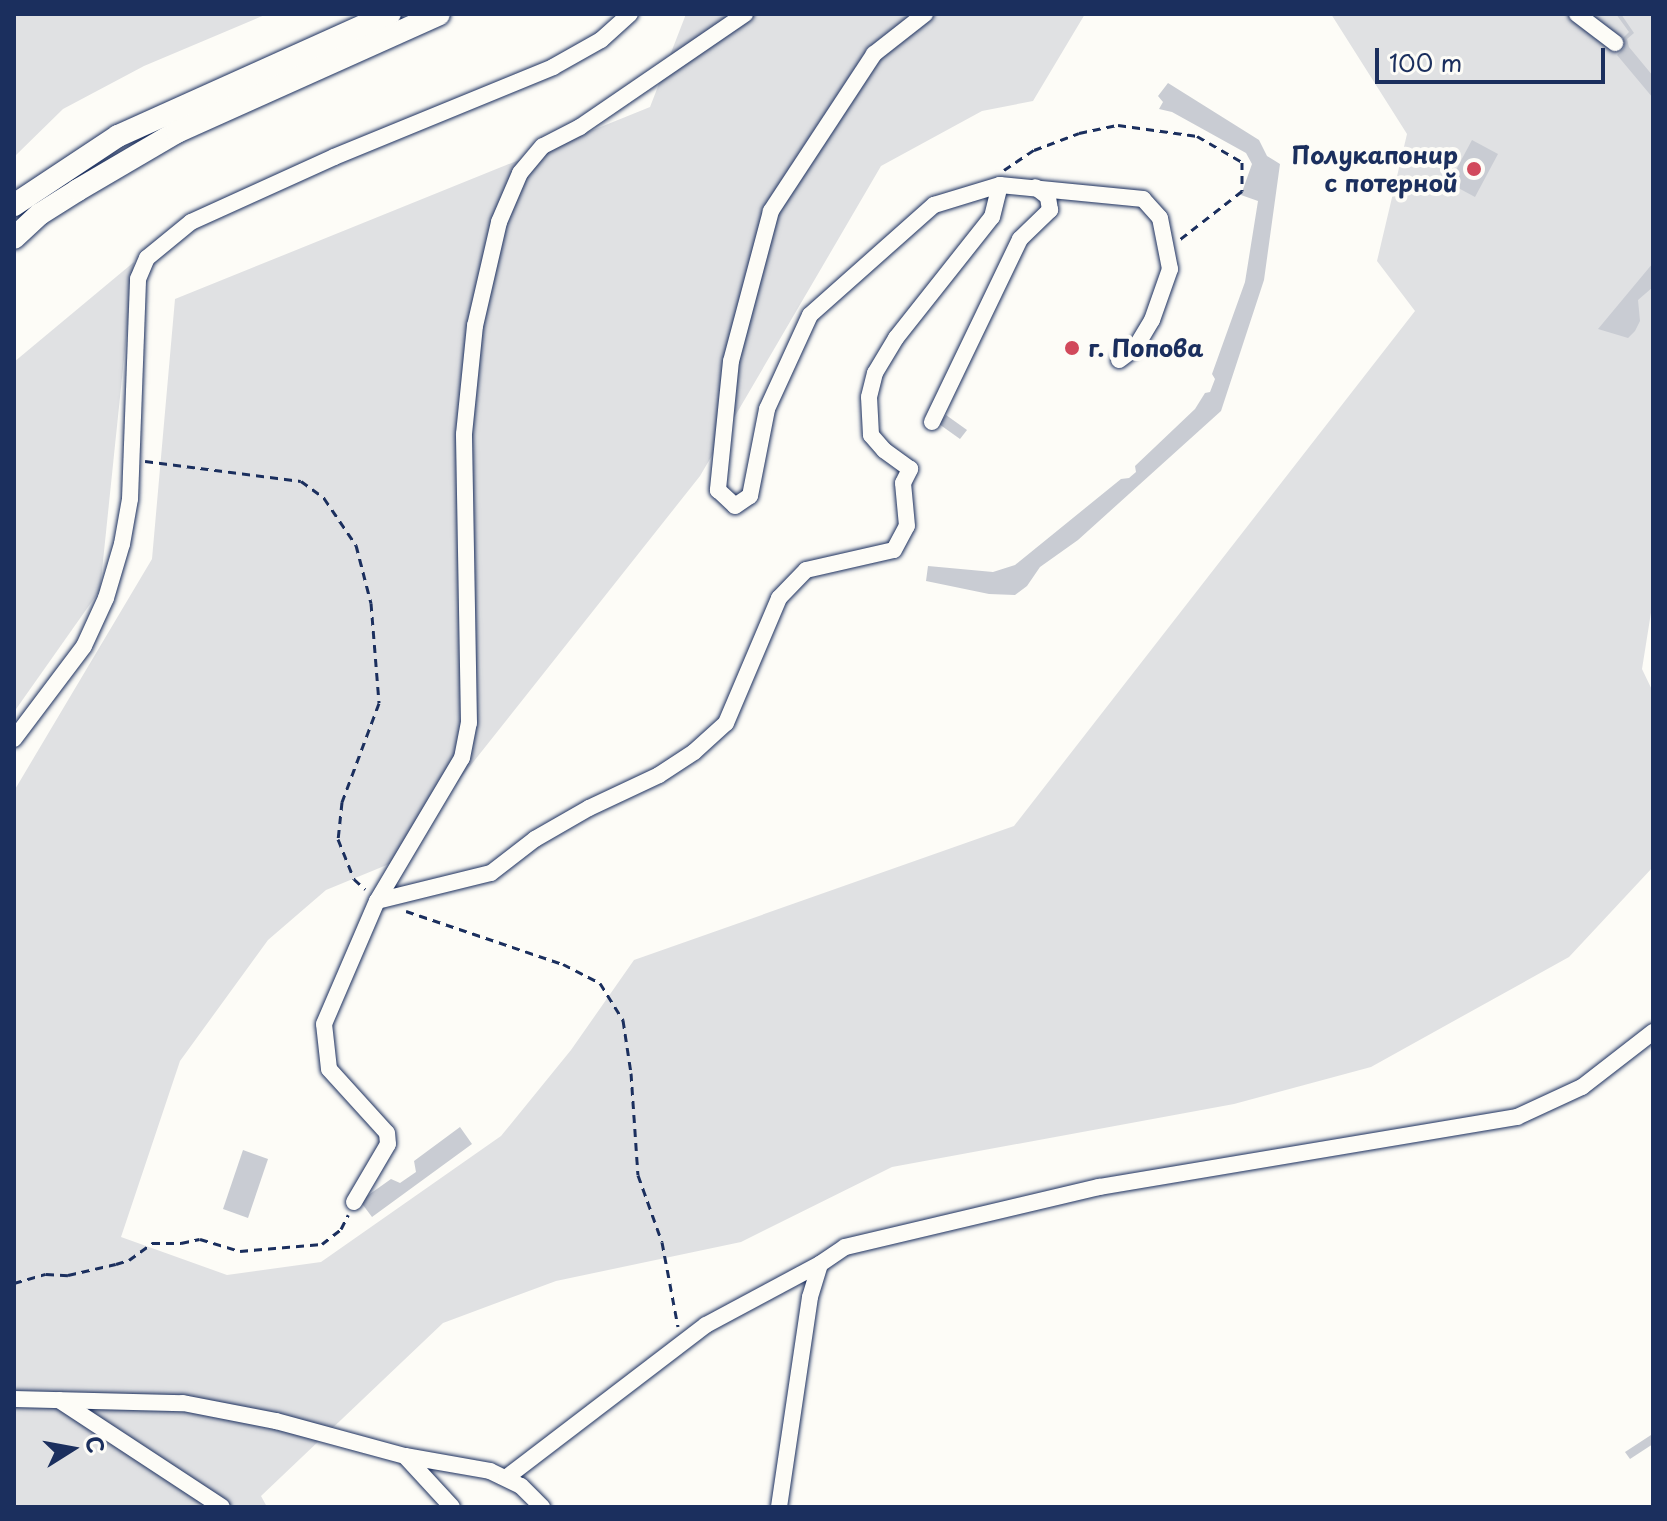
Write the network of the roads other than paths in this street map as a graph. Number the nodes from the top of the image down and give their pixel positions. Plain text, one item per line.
1 (390, 14) edge
2 (439, 14) edge
3 (630, 14) edge
4 (745, 14) edge
5 (925, 14) edge
6 (1577, 14) edge
7 (1615, 43) dead end
8 (1000, 185) junction
9 (1035, 187) junction
10 (14, 205) edge
11 (14, 238) edge
12 (1119, 360) dead end
13 (932, 422) dead end
14 (14, 739) edge
15 (377, 901) junction
16 (1653, 1032) edge
17 (354, 1202) road end
18 (820, 1264) junction
19 (54, 1398) junction
20 (14, 1399) edge
21 (405, 1456) junction
22 (507, 1477) junction
23 (222, 1507) edge
24 (452, 1507) edge
25 (542, 1507) edge
26 (779, 1507) edge

1 - 10 highway
2 - 11 highway
3 - 14 street
4 - 15 street
5 - 8 street
6 - 7 street
8 - 9 street
8 - 15 street
9 - 12 street
9 - 13 street
15 - 17 street
16 - 18 street
18 - 22 street
18 - 26 street
19 - 20 street
19 - 21 street
19 - 23 street
21 - 22 street
21 - 24 street
22 - 25 street

